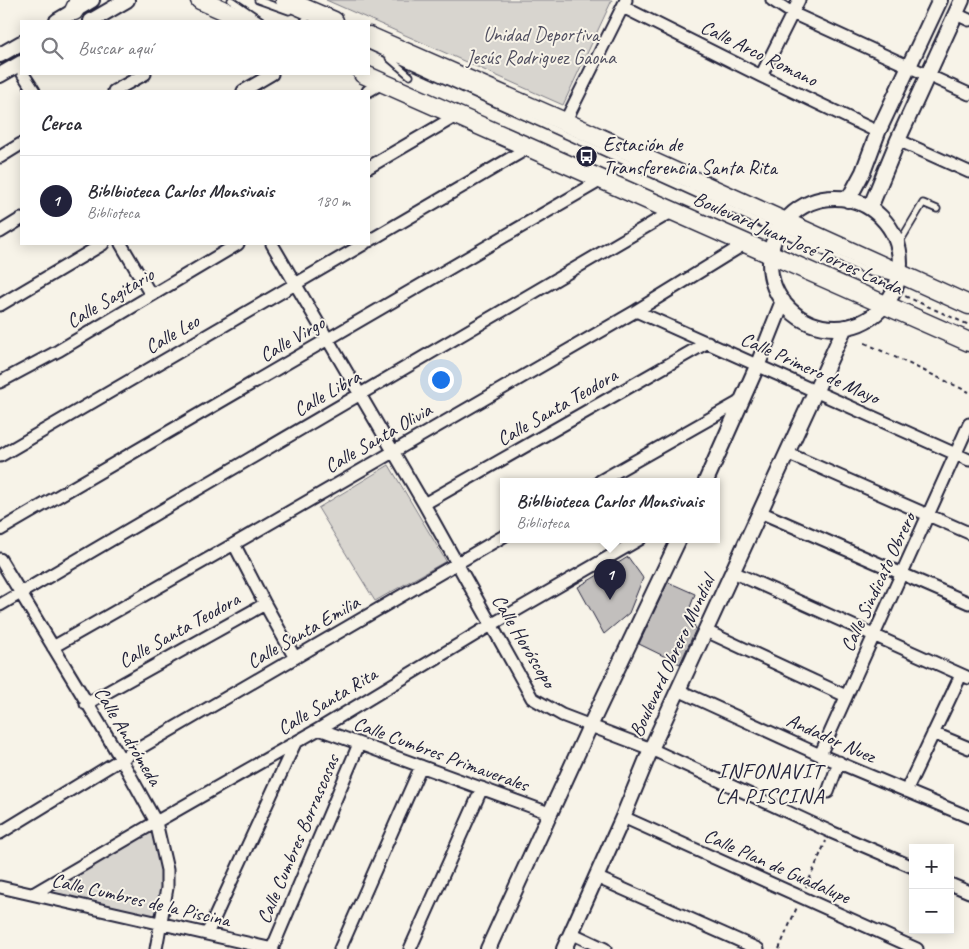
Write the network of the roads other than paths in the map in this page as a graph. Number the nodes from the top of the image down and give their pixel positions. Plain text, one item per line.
1 (92, 0) edge
2 (127, 0) edge
3 (200, 0) edge
4 (231, 0) edge
5 (258, 0) edge
6 (772, 0) edge
7 (799, 0) edge
8 (962, 0) edge
9 (936, 1) edge
10 (625, 3) edge
11 (77, 6) edge
12 (289, 6) edge
13 (792, 13) junction
14 (300, 14) dead end
15 (956, 14) junction
16 (306, 19) edge
17 (58, 20) edge
18 (93, 20) edge
19 (241, 20) edge
20 (261, 20) edge
21 (331, 20) edge
22 (969, 20) edge
23 (370, 36) edge
24 (20, 44) edge
25 (370, 46) edge
26 (386, 54) junction
27 (0, 55) edge
28 (908, 67) junction
29 (20, 68) edge
30 (0, 75) edge
31 (25, 75) edge
32 (143, 75) edge
33 (270, 75) edge
34 (364, 75) edge
35 (410, 76) dead end
36 (761, 76) junction
37 (927, 76) junction
38 (375, 87) edge
39 (33, 90) edge
40 (116, 90) edge
41 (246, 90) edge
42 (969, 94) edge
43 (456, 116) junction
44 (565, 122) junction
45 (878, 132) junction
46 (898, 140) junction
47 (20, 145) edge
48 (528, 148) junction
49 (0, 157) edge
50 (370, 166) edge
51 (969, 172) edge
52 (603, 179) junction
53 (848, 200) junction
54 (870, 208) junction
55 (937, 210) dead end
56 (673, 211) junction
57 (20, 220) edge
58 (778, 228) junction
59 (0, 232) edge
60 (370, 240) edge
61 (746, 243) junction
62 (898, 244) junction
63 (101, 245) edge
64 (122, 245) edge
65 (236, 245) edge
66 (273, 245) edge
67 (362, 245) edge
68 (771, 254) junction
69 (899, 275) junction
70 (296, 284) junction
71 (152, 295) junction
72 (783, 301) junction
73 (0, 305) edge
74 (885, 305) junction
75 (969, 305) edge
76 (636, 311) junction
77 (846, 328) junction
78 (328, 340) junction
79 (708, 342) junction
80 (969, 342) edge
81 (758, 364) junction
82 (0, 382) edge
83 (817, 391) junction
84 (361, 395) junction
85 (741, 400) junction
86 (969, 424) edge
87 (393, 450) junction
88 (789, 454) junction
89 (956, 454) junction
90 (0, 456) edge
91 (969, 460) edge
92 (605, 478) edge
93 (707, 478) edge
94 (424, 504) junction
95 (760, 512) junction
96 (929, 515) junction
97 (0, 530) edge
98 (969, 533) edge
99 (500, 538) edge
100 (633, 543) edge
101 (677, 543) edge
102 (234, 544) junction
103 (0, 559) edge
104 (457, 563) junction
105 (733, 572) junction
106 (902, 573) junction
107 (20, 594) junction
108 (969, 603) edge
109 (264, 604) junction
110 (0, 605) edge
111 (491, 625) junction
112 (706, 631) junction
113 (874, 636) junction
114 (53, 647) junction
115 (296, 658) junction
116 (965, 677) edge
117 (678, 690) junction
118 (846, 696) junction
119 (86, 704) junction
120 (590, 726) junction
121 (319, 729) junction
122 (933, 733) junction
123 (295, 743) junction
124 (360, 744) junction
125 (969, 748) edge
126 (651, 749) junction
127 (820, 755) junction
128 (121, 759) junction
129 (839, 762) junction
130 (421, 766) junction
131 (482, 788) junction
132 (906, 791) junction
133 (828, 792) dead end
134 (549, 813) junction
135 (623, 817) junction
136 (969, 817) edge
137 (156, 822) junction
138 (0, 833) edge
139 (909, 866) edge
140 (596, 878) junction
141 (954, 886) edge
142 (0, 887) edge
143 (969, 892) edge
144 (33, 894) junction
145 (162, 924) junction
146 (571, 933) junction
147 (207, 934) junction
148 (156, 949) edge
149 (272, 949) edge
150 (340, 949) edge
151 (410, 949) edge
152 (488, 949) edge
153 (564, 949) edge
154 (605, 949) edge
155 (758, 949) edge
156 (917, 949) edge

1 - 11 street
2 - 18 street
3 - 19 main road
4 - 20 lane
5 - 12 lane
6 - 13 street
7 - 13 street
8 - 15 street
9 - 28 street
10 - 36 street, Calle Arco Romano
10 - 44 street
11 - 17 street
12 - 21 main road
13 - 28 street
13 - 36 street
14 - 16 lane
15 - 22 street
15 - 37 street
23 - 44 main road, Boulevard Juan José Torres Landa
24 - 27 street
25 - 26 lane
26 - 35 lane
26 - 58 lane
28 - 37 street
28 - 45 street
29 - 30 street
31 - 39 street
32 - 40 street
33 - 41 street
34 - 38 main road, Boulevard Juan José Torres Landa
36 - 45 street, Calle Arco Romano
37 - 42 street
37 - 46 street
38 - 43 main road, Boulevard Juan José Torres Landa
43 - 48 main road, Boulevard Juan José Torres Landa
43 - 50 street
44 - 58 main road, Boulevard Juan José Torres Landa
45 - 53 street
46 - 51 street
46 - 54 street
47 - 49 street
48 - 52 main road, Boulevard Juan José Torres Landa
48 - 60 street
52 - 56 main road, Boulevard Juan José Torres Landa
52 - 78 street, Calle Virgo
53 - 54 street
53 - 58 street
54 - 62 street
55 - 62 lane
56 - 61 main road, Boulevard Juan José Torres Landa
56 - 84 street, Calle Libra
57 - 59 street
58 - 68 street
58 - 69 main road, Boulevard Juan José Torres Landa
61 - 68 main road, Boulevard Juan José Torres Landa
61 - 76 street, Calle Santa Olivia
62 - 69 street
63 - 73 street
64 - 71 street
65 - 71 street, Calle Sagitario
66 - 70 street, Calle Horóscopo
67 - 70 street, Calle Leo
68 - 72 street
68 - 74 main road, Boulevard Juan José Torres Landa
69 - 74 street
69 - 75 main road, Boulevard Juan José Torres Landa
70 - 78 street, Calle Horóscopo
70 - 90 street, Calle Leo
71 - 82 street, Calle Sagitario
72 - 77 street
72 - 81 street
74 - 77 street
74 - 80 main road, Boulevard Juan José Torres Landa
76 - 79 street, Calle Primero de Mayo
76 - 87 street, Calle Santa Olivia
77 - 83 street, Boulevard Obrero Mundial
78 - 84 street, Calle Horóscopo
78 - 97 street, Calle Virgo
79 - 81 street, Calle Primero de Mayo
79 - 94 street, Calle Santa Teodora
81 - 83 street, Calle Primero de Mayo
81 - 85 street
83 - 88 street, Boulevard Obrero Mundial
83 - 89 street, Calle Primero de Mayo
84 - 87 street, Calle Horóscopo
84 - 107 street, Calle Libra
85 - 92 street
85 - 93 street
86 - 89 street, Calle Sindicato Obrero
87 - 94 street, Calle Horóscopo
87 - 102 street, Calle Santa Olivia
88 - 95 street, Boulevard Obrero Mundial
88 - 96 street
89 - 91 street, Calle Primero de Mayo
89 - 96 street, Calle Sindicato Obrero
94 - 104 street, Calle Horóscopo
95 - 105 street, Boulevard Obrero Mundial
95 - 106 street
96 - 98 street
96 - 106 street, Calle Sindicato Obrero
99 - 104 street, Calle Santa Emilia
100 - 111 street, Calle Santa Rita
101 - 120 street
102 - 109 street
102 - 114 street, Calle Santa Olivia
103 - 107 street, Calle Andrómeda
104 - 111 street, Calle Horóscopo
104 - 115 street, Calle Santa Emilia
105 - 112 street, Boulevard Obrero Mundial
105 - 113 street
106 - 108 street
106 - 113 street, Calle Sindicato Obrero
107 - 110 street, Calle Libra
107 - 114 street, Calle Andrómeda
109 - 115 street
109 - 119 street, Calle Santa Teodora
111 - 120 street, Calle Horóscopo
111 - 121 street, Calle Santa Rita
112 - 117 street, Boulevard Obrero Mundial
112 - 118 street
113 - 116 street
113 - 118 street, Calle Sindicato Obrero
114 - 119 street, Calle Andrómeda
115 - 128 street, Calle Santa Emilia
116 - 122 street
117 - 126 street, Boulevard Obrero Mundial
117 - 127 street, Andador Nuez
118 - 127 street, Calle Sindicato Obrero
119 - 128 street, Calle Andrómeda
120 - 126 street, Calle Horóscopo
120 - 134 street
121 - 123 street, Calle Santa Rita
121 - 124 street, Calle Cumbres Primaverales
122 - 125 street
122 - 132 street
123 - 137 street, Calle Santa Rita
123 - 147 street
124 - 130 street, Calle Cumbres Primaverales
124 - 149 street, Calle Cumbres Borrascosas
126 - 135 street, Boulevard Obrero Mundial
126 - 139 street, Calle Horóscopo
127 - 129 street, Andador Nuez
128 - 137 street, Calle Andrómeda
128 - 138 street, Calle Santa Emilia
129 - 132 street, Andador Nuez
129 - 133 street
130 - 131 street, Calle Cumbres Primaverales
130 - 150 street
131 - 134 street, Calle Cumbres Primaverales
131 - 151 street
132 - 136 street, Andador Nuez
134 - 152 street
135 - 140 street, Boulevard Obrero Mundial
135 - 156 street, Calle Plan de Guadalupe
137 - 144 street, Calle Santa Rita
137 - 145 street, Calle Andrómeda
140 - 146 street, Boulevard Obrero Mundial
140 - 155 street
141 - 143 street
142 - 144 street, Calle Cumbres de la Piscina
144 - 145 street, Calle Cumbres de la Piscina
145 - 147 street, Calle Cumbres de la Piscina
145 - 148 street, Calle Andrómeda
146 - 153 street, Boulevard Obrero Mundial
146 - 154 street
147 - 149 street, Calle Cumbres de la Piscina

